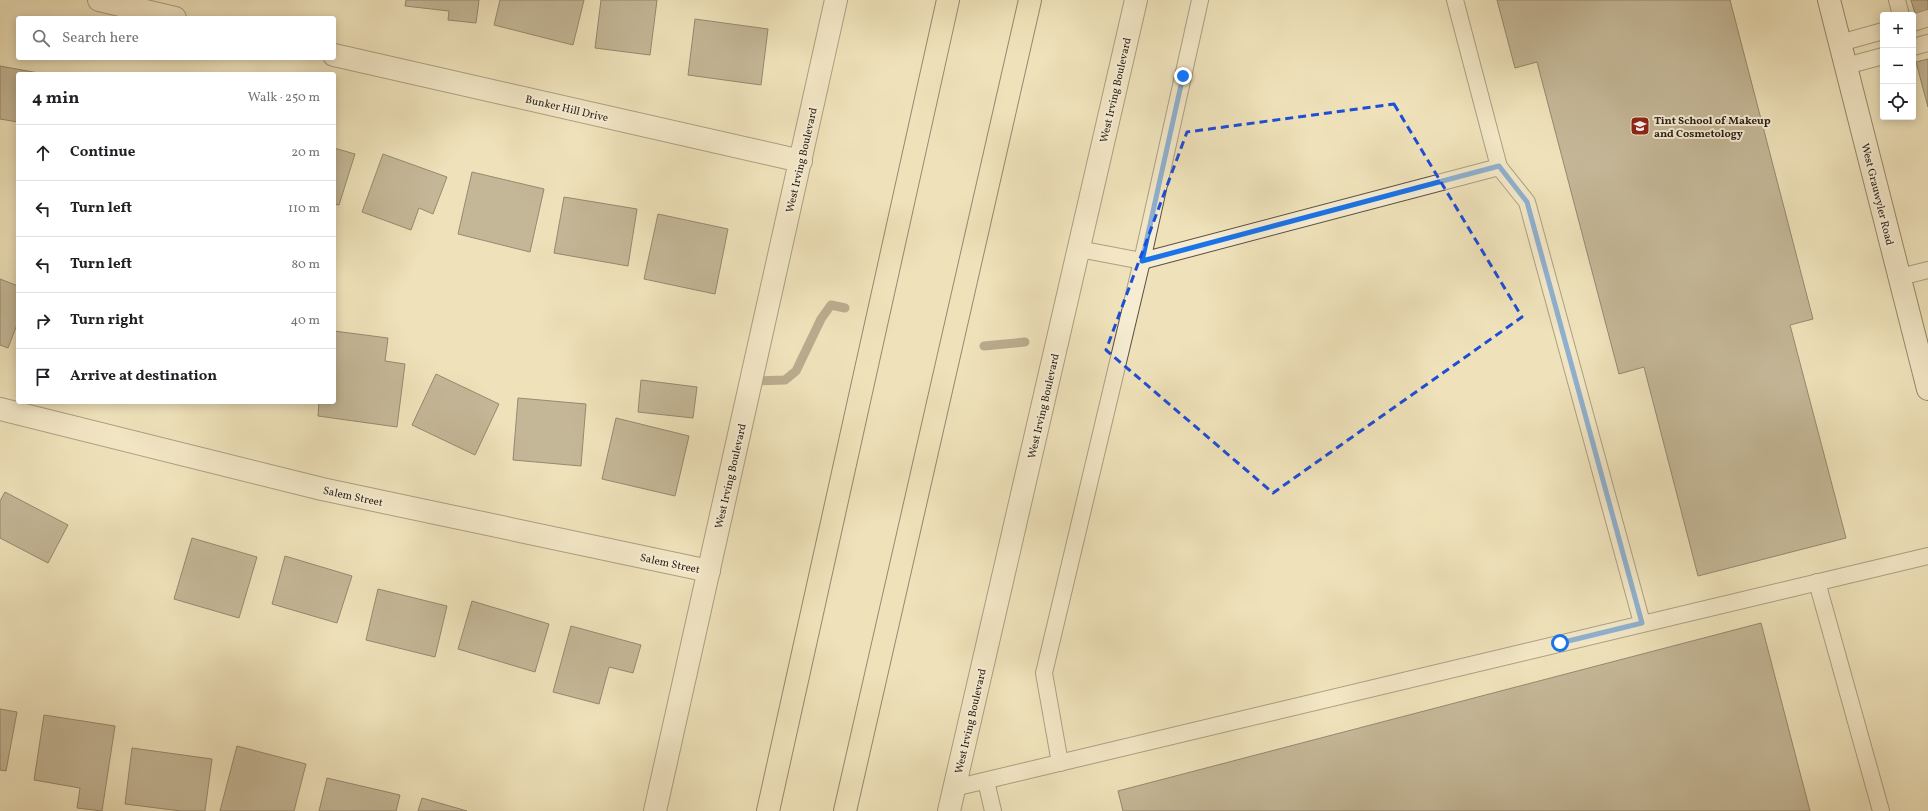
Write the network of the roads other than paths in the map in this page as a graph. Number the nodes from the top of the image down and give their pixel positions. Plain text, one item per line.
1 (99, 0) edge
2 (836, 0) edge
3 (948, 0) edge
4 (1030, 0) edge
5 (1136, 0) edge
6 (1200, 0) edge
7 (1455, 0) edge
8 (1829, 0) edge
9 (1897, 0) edge
10 (1900, 12) edge
11 (167, 16) edge
12 (1928, 18) edge
13 (1916, 22) edge
14 (1880, 32) edge
15 (1840, 43) junction
16 (1928, 43) edge
17 (1916, 46) edge
18 (336, 55) edge
19 (1880, 57) edge
20 (1846, 66) junction
21 (800, 161) junction
22 (1499, 166) junction
23 (1079, 249) junction
24 (1142, 261) junction
25 (1928, 270) edge
26 (1900, 277) junction
27 (1928, 389) edge
28 (0, 409) edge
29 (1928, 556) edge
30 (709, 571) junction
31 (1817, 582) junction
32 (1642, 623) junction
33 (1060, 763) junction
34 (986, 781) junction
35 (954, 788) junction
36 (655, 811) edge
37 (768, 811) edge
38 (845, 811) edge
39 (949, 811) edge
40 (994, 811) edge
41 (1881, 811) edge

1 - 11 street
2 - 21 street, West Irving Boulevard
3 - 37 main road
4 - 38 main road
5 - 23 street, West Irving Boulevard
6 - 24 lane
7 - 22 lane
8 - 15 street, West Grauwyler Road
9 - 10 lane
12 - 13 lane
14 - 15 lane
15 - 20 street, West Grauwyler Road
16 - 17 lane
18 - 21 street, Bunker Hill Drive
19 - 20 lane
20 - 26 street, West Grauwyler Road
21 - 30 street, West Irving Boulevard
22 - 24 lane
22 - 32 lane
23 - 24 lane
23 - 35 street, West Irving Boulevard
24 - 33 lane
25 - 26 lane
26 - 27 street, West Grauwyler Road
28 - 30 street, Salem Street
29 - 31 lane
30 - 36 street, West Irving Boulevard
31 - 32 lane
31 - 41 lane
32 - 33 lane
33 - 34 lane
34 - 35 lane
34 - 40 lane
35 - 39 street, West Irving Boulevard

